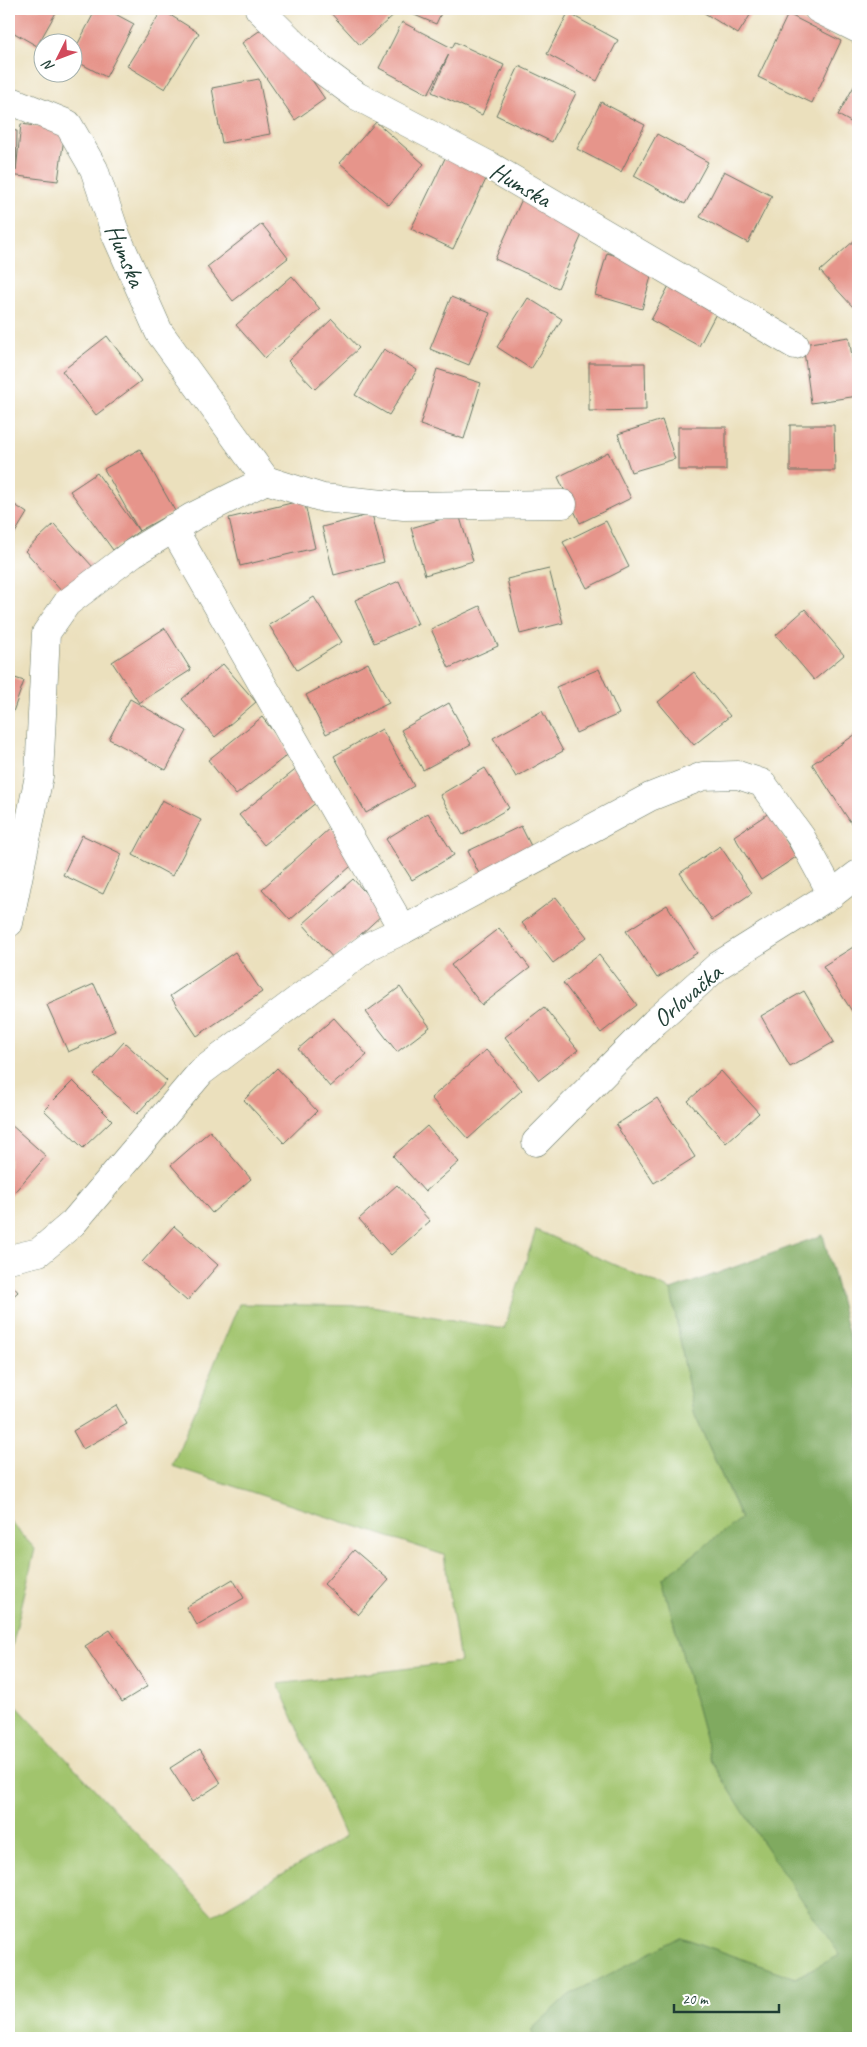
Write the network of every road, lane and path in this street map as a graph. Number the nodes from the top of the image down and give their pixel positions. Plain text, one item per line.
1 (259, 9) edge
2 (818, 9) edge
3 (858, 29) edge
4 (9, 100) edge
5 (795, 345) dead end
6 (266, 480) junction
7 (563, 504) dead end
8 (173, 528) junction
9 (858, 874) edge
10 (832, 894) junction
11 (9, 923) edge
12 (403, 930) junction
13 (536, 1142) dead end
14 (9, 1259) edge

1 - 5 street, Humska
2 - 3 street
4 - 6 street, Humska
6 - 7 street
6 - 8 street
8 - 11 street
8 - 12 street
9 - 10 street, Orlovačka
10 - 12 street
10 - 13 street, Orlovačka
12 - 14 street

